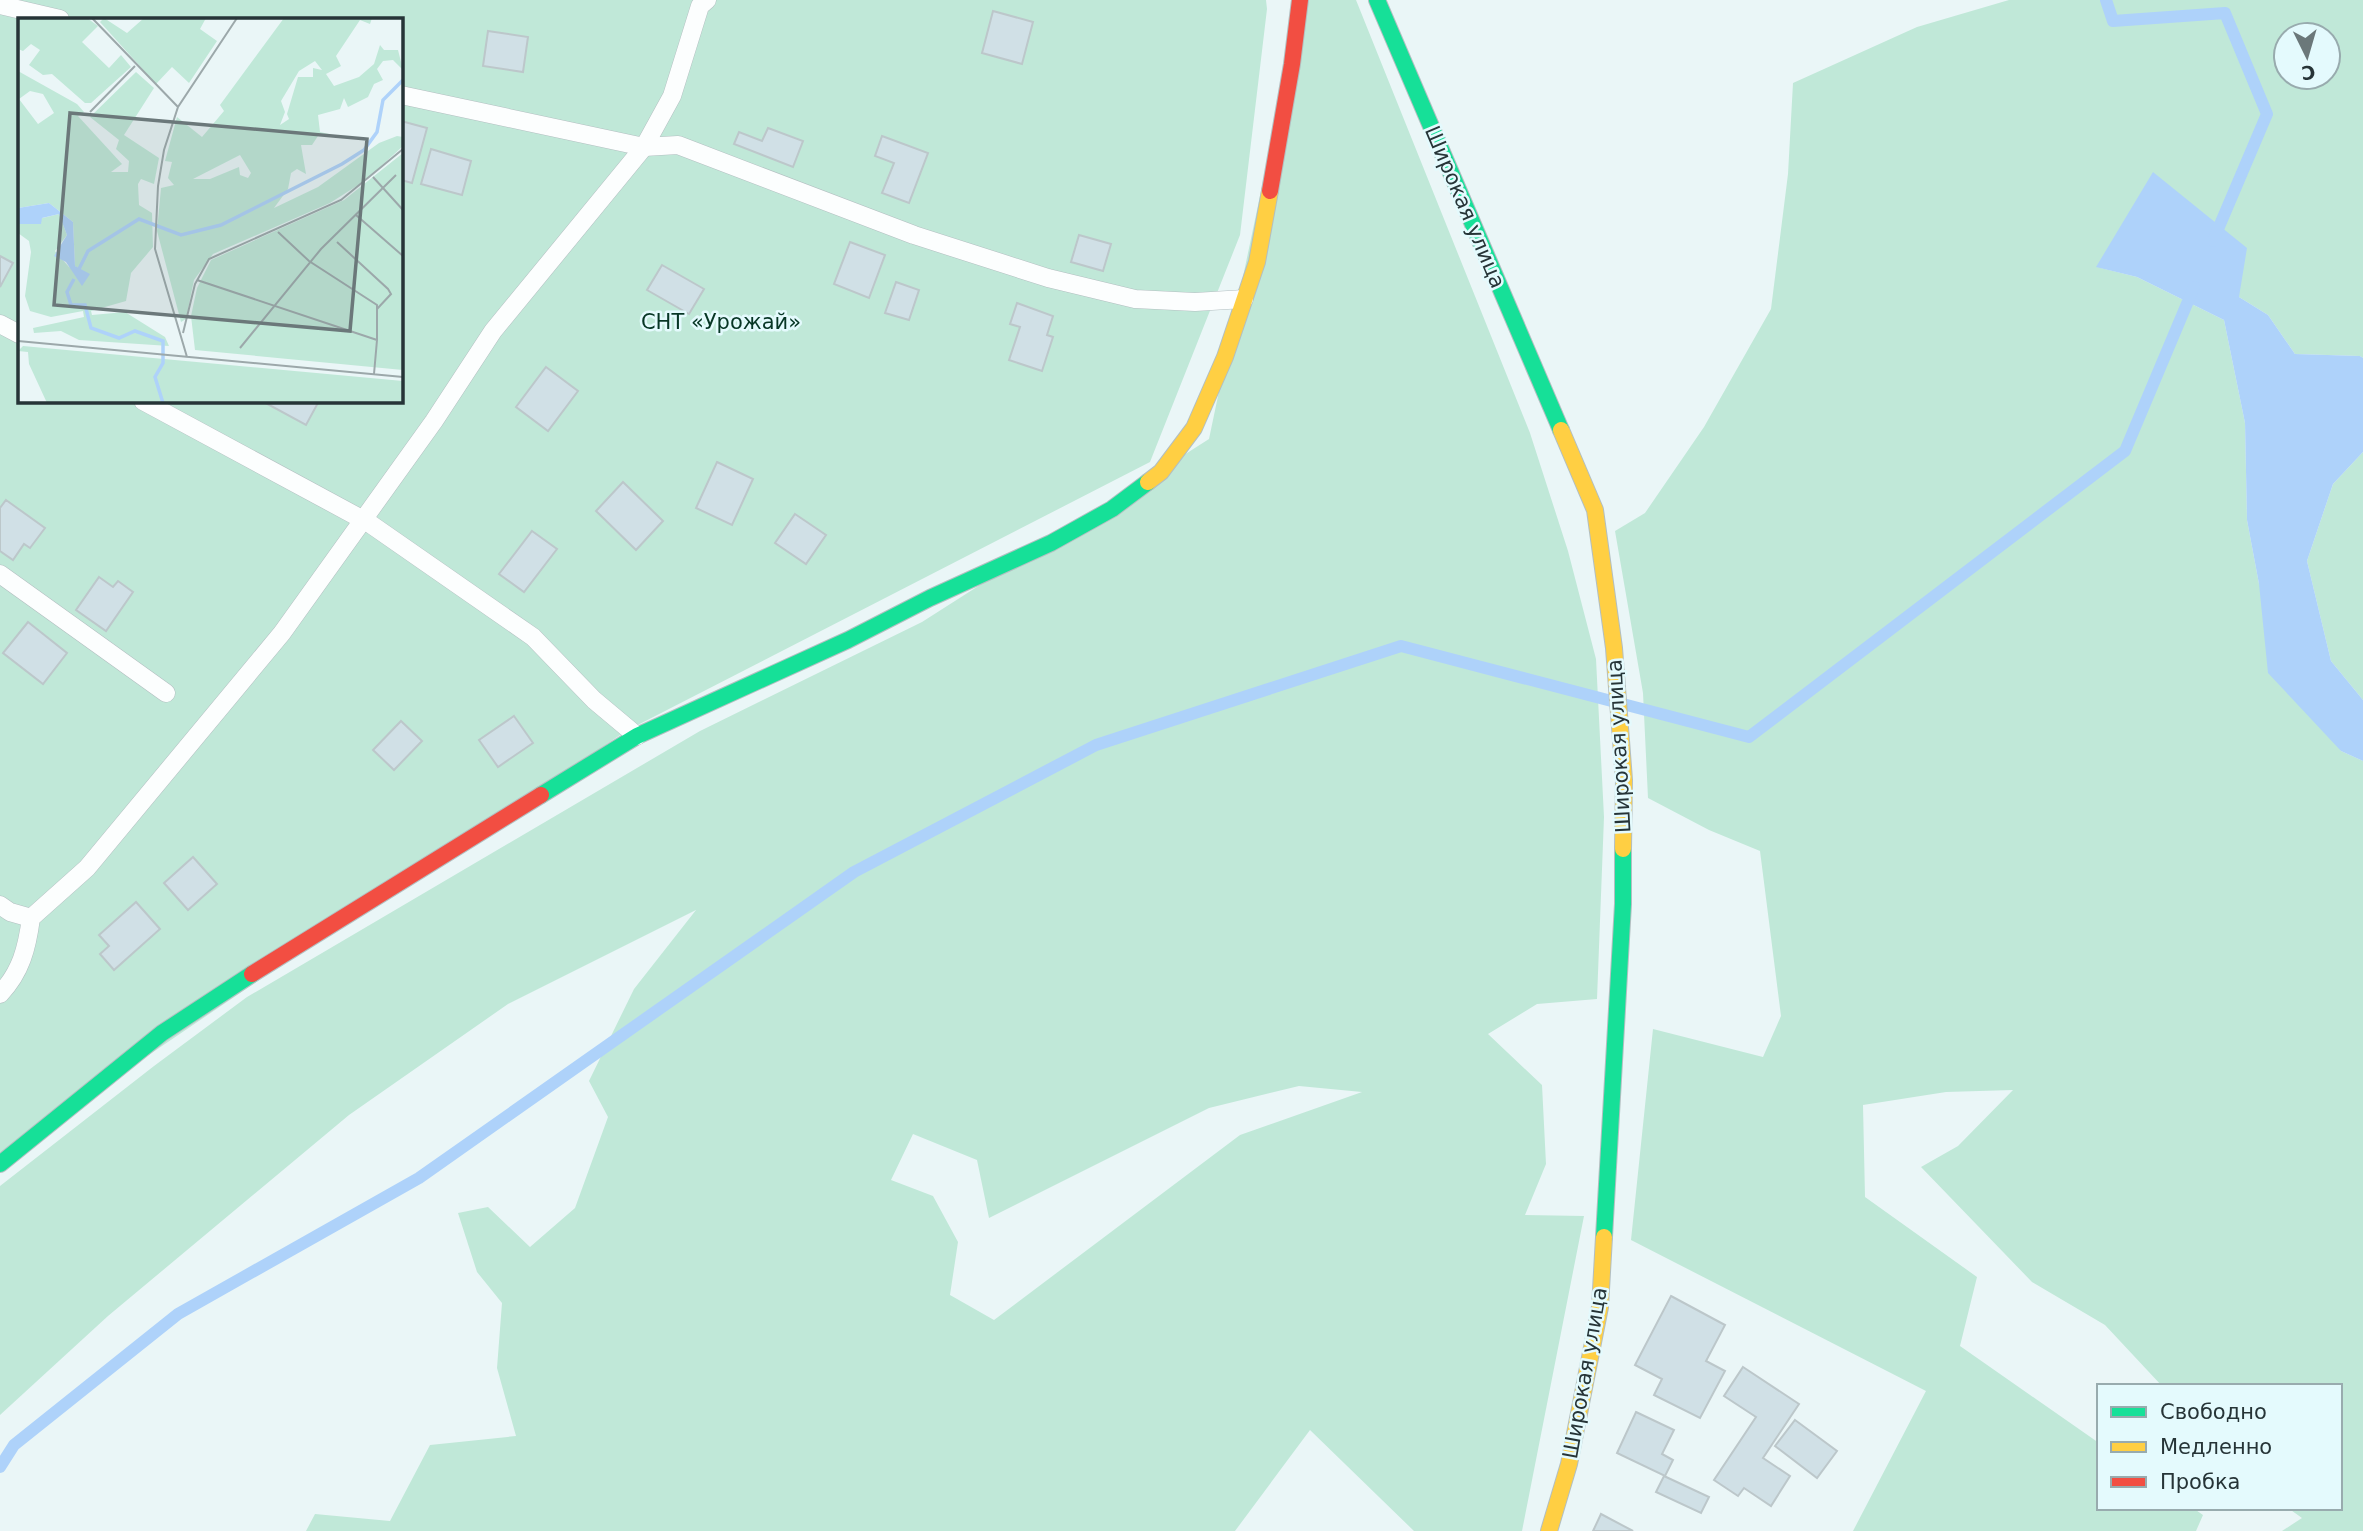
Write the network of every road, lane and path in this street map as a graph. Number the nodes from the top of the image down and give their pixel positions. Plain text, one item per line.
1 (707, 0) edge
2 (1300, 0) edge
3 (1377, 0) edge
4 (0, 5) edge
5 (56, 18) edge
6 (402, 95) edge
7 (644, 147) junction
8 (1244, 299) junction
9 (0, 324) edge
10 (18, 333) edge
11 (146, 402) edge
12 (362, 520) junction
13 (0, 573) edge
14 (166, 693) dead end
15 (638, 736) junction
16 (0, 905) edge
17 (31, 918) junction
18 (0, 995) edge
19 (0, 1164) edge
20 (1549, 1531) edge

1 - 7 lane
2 - 8 street
3 - 20 street, Широкая улица
4 - 5 lane
6 - 7 lane
7 - 8 lane
7 - 12 lane
8 - 15 street
9 - 10 lane
11 - 12 lane
12 - 15 lane
12 - 17 lane
13 - 14 lane
15 - 19 street
16 - 17 lane
17 - 18 lane

